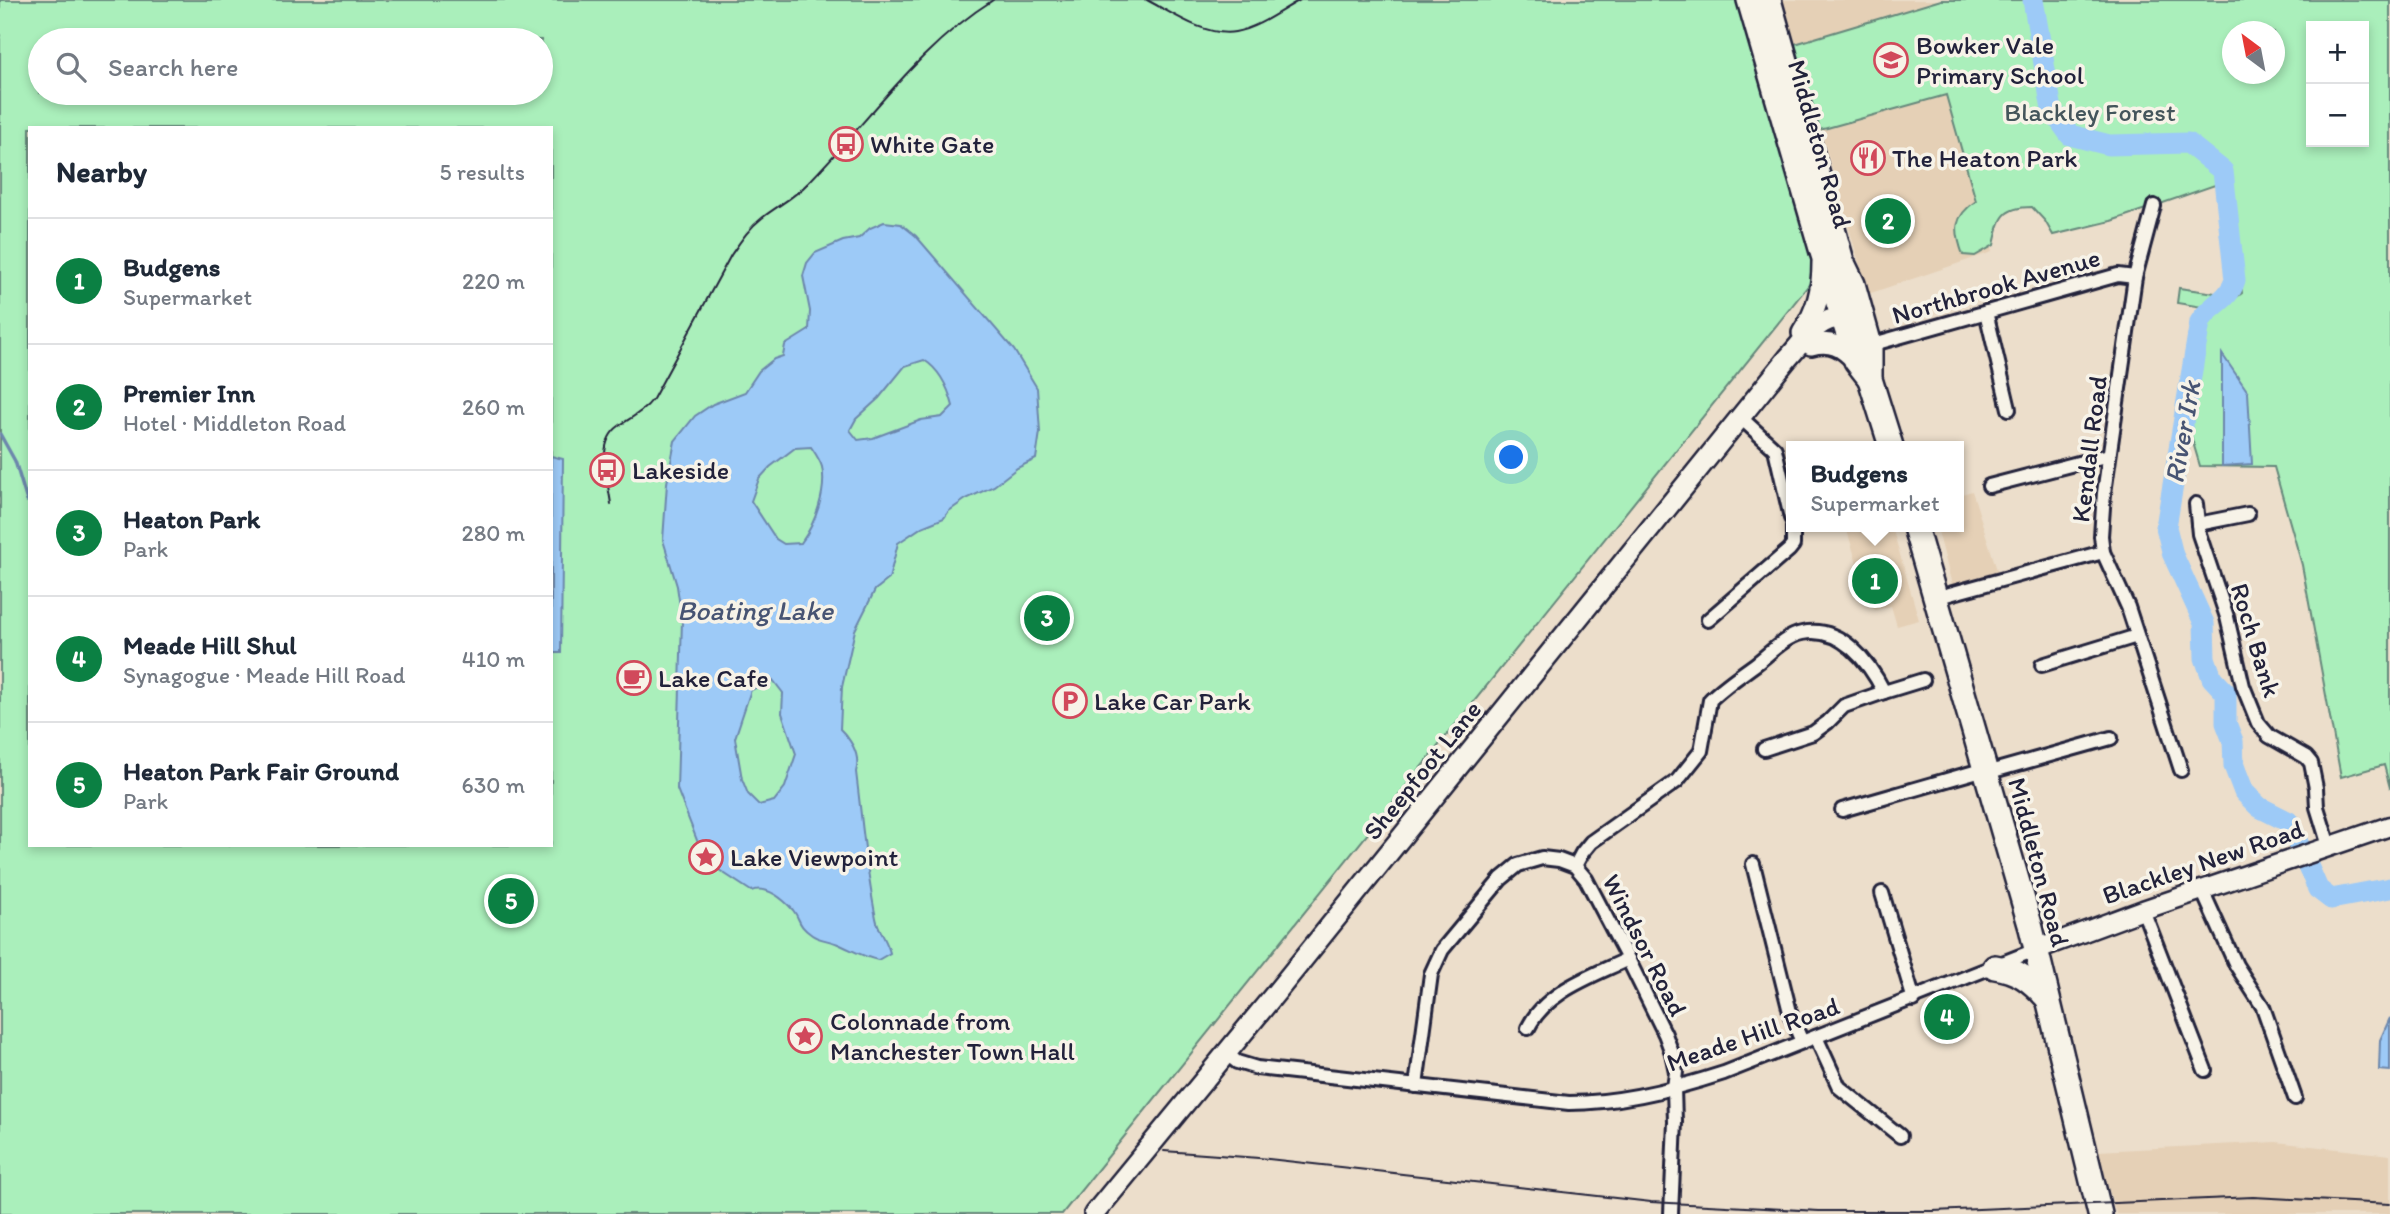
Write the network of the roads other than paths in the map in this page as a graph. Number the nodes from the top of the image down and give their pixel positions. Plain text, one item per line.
1 (1749, 0) edge
2 (1769, 0) edge
3 (1807, 136) junction
4 (1794, 158) junction
5 (2154, 206) dead end
6 (1832, 257) junction
7 (2135, 277) junction
8 (1986, 312) junction
9 (1843, 318) junction
10 (1811, 345) junction
11 (1864, 345) junction
12 (1788, 358) junction
13 (2009, 409) dead end
14 (1740, 417) junction
15 (1890, 441) edge
16 (2109, 455) junction
17 (1989, 486) dead end
18 (1786, 496) edge
19 (2196, 505) dead end
20 (2248, 514) dead end
21 (2198, 524) junction
22 (1793, 532) edge
23 (1916, 532) edge
24 (2103, 552) junction
25 (1936, 598) junction
26 (1708, 620) dead end
27 (2137, 636) junction
28 (2042, 665) dead end
29 (1923, 680) dead end
30 (1884, 692) junction
31 (2111, 738) dead end
32 (1763, 749) dead end
33 (2181, 770) dead end
34 (1986, 771) junction
35 (1842, 810) dead end
36 (2390, 826) edge
37 (2321, 848) junction
38 (1753, 864) dead end
39 (1575, 866) junction
40 (2203, 890) junction
41 (1882, 893) dead end
42 (2143, 910) junction
43 (2035, 950) junction
44 (1628, 959) junction
45 (1995, 967) junction
46 (2046, 997) junction
47 (1914, 1000) junction
48 (1528, 1028) dead end
49 (1816, 1037) junction
50 (1802, 1042) junction
51 (1227, 1054) junction
52 (2205, 1070) dead end
53 (1416, 1086) junction
54 (1674, 1088) junction
55 (2295, 1098) dead end
56 (1900, 1136) dead end
57 (1094, 1214) edge
58 (1671, 1214) edge
59 (2100, 1214) edge

1 - 4 highway, Middleton Road
2 - 3 highway, Middleton Road
3 - 4 highway
3 - 6 highway, Middleton Road
4 - 6 highway, Middleton Road
5 - 7 street, Kendall Road
6 - 9 highway, Middleton Road
6 - 11 highway, Middleton Road
6 - 12 main road, Sheepfoot Lane
7 - 8 street, Northbrook Avenue
7 - 16 street, Kendall Road
8 - 11 street, Northbrook Avenue
8 - 13 street
9 - 10 main road, Sheepfoot Lane
9 - 11 highway
9 - 11 highway, Middleton Road
9 - 12 main road, Sheepfoot Lane
10 - 11 main road
10 - 12 main road, Sheepfoot Lane
11 - 15 highway, Middleton Road
12 - 14 main road, Sheepfoot Lane
14 - 18 street
14 - 51 main road, Sheepfoot Lane
16 - 17 street
16 - 24 street, Kendall Road
19 - 21 street, Roch Bank
20 - 21 street
21 - 37 street, Roch Bank
22 - 26 street
23 - 25 highway, Middleton Road
24 - 25 street
24 - 27 street, Kendall Road
25 - 34 highway, Middleton Road
27 - 28 street
27 - 33 street, Kendall Road
29 - 30 street
30 - 32 street
30 - 39 street
31 - 34 street
34 - 35 street
34 - 43 highway, Middleton Road
36 - 37 street, Blackley New Road
37 - 40 street, Blackley New Road
38 - 50 street
39 - 44 street, Windsor Road
39 - 53 street
40 - 42 street, Blackley New Road
40 - 55 street
41 - 47 street
42 - 43 street, Blackley New Road
42 - 52 street
43 - 45 street, Meade Hill Road
43 - 46 highway, Middleton Road
44 - 48 street
44 - 54 street, Windsor Road
45 - 46 highway
45 - 47 street, Meade Hill Road
46 - 59 highway, Middleton Road
47 - 49 street, Meade Hill Road
49 - 50 street, Meade Hill Road
49 - 56 street
50 - 54 street, Meade Hill Road
51 - 53 street, Meade Hill Road
51 - 57 main road, Sheepfoot Lane
53 - 54 street, Meade Hill Road
54 - 58 street, Windsor Road

